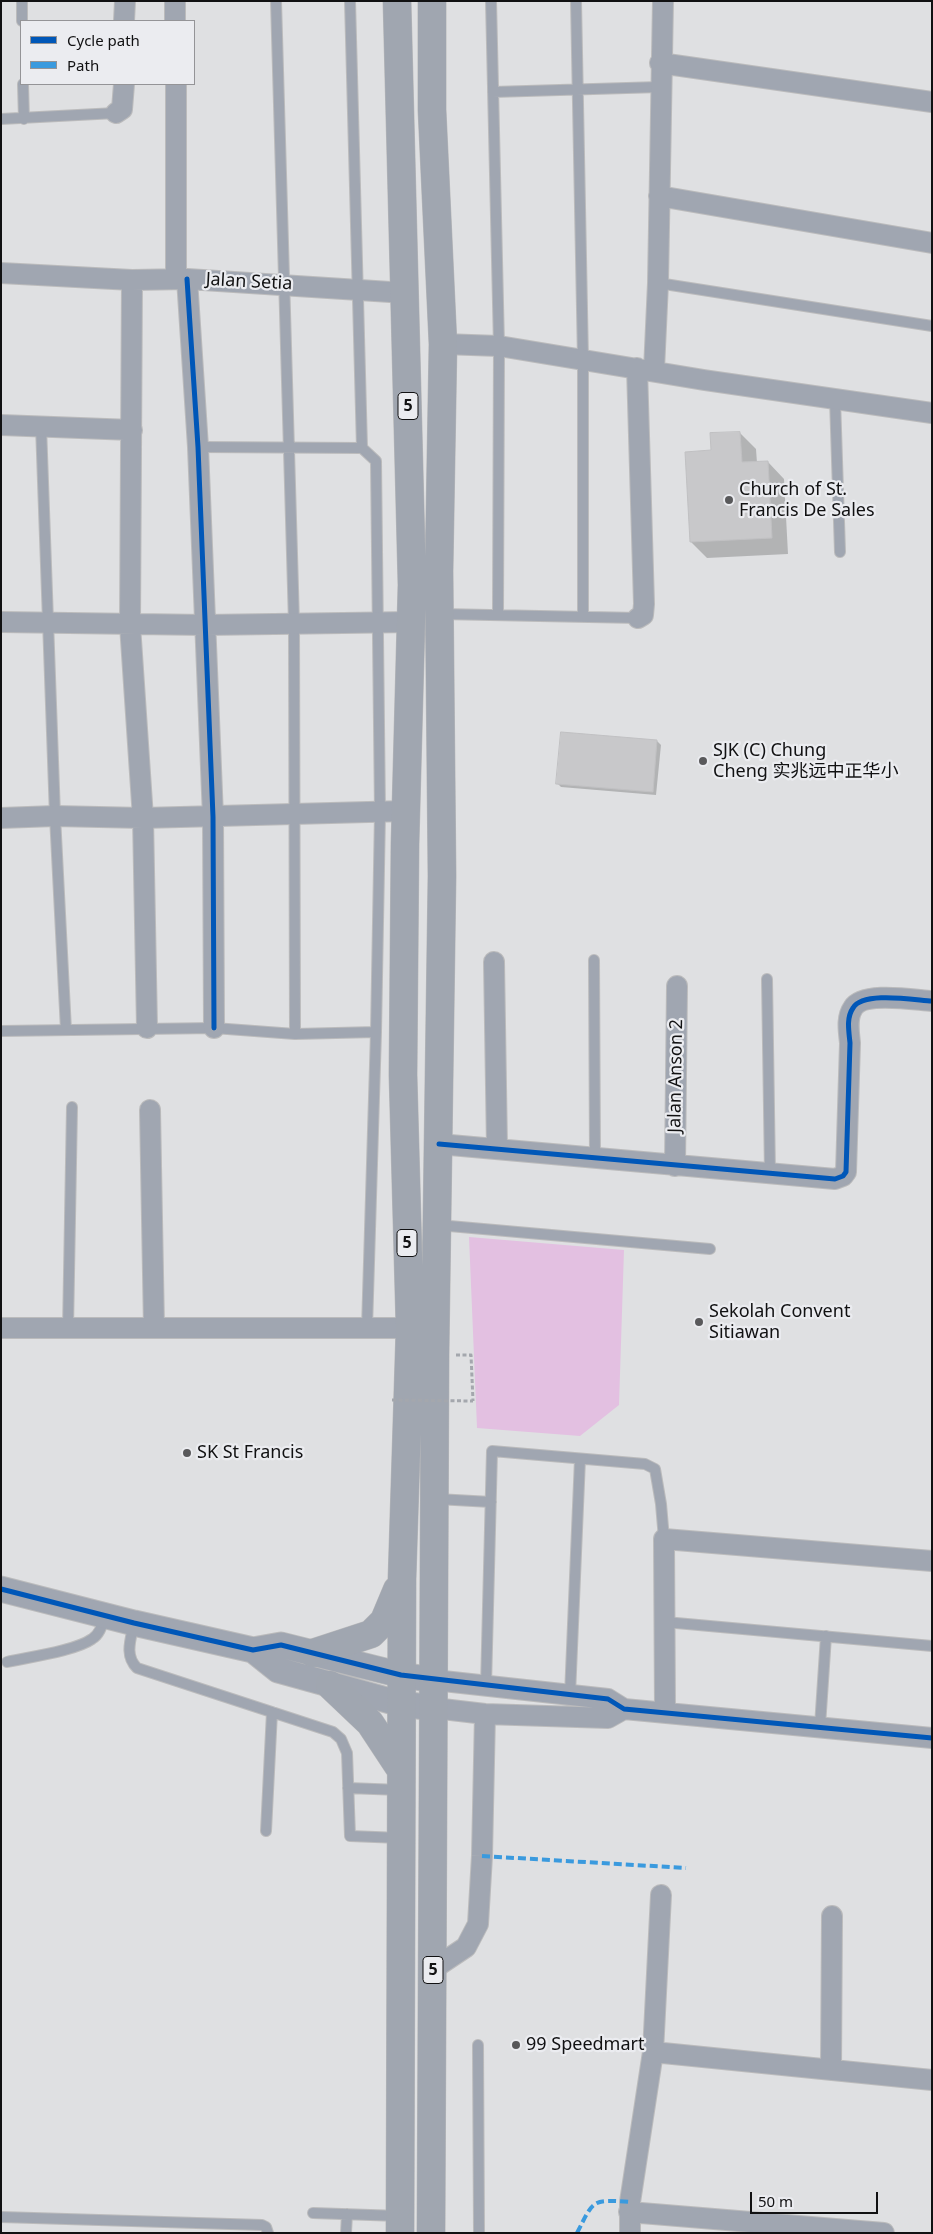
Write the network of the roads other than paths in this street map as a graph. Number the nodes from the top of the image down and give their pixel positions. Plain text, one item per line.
1 (22, 1) edge
2 (125, 1) edge
3 (175, 1) edge
4 (276, 1) edge
5 (350, 1) edge
6 (397, 1) edge
7 (432, 1) edge
8 (491, 1) edge
9 (576, 1) edge
10 (663, 1) edge
11 (22, 20) edge
12 (124, 20) edge
13 (176, 20) edge
14 (660, 63) junction
15 (23, 85) edge
16 (124, 85) edge
17 (176, 85) edge
18 (660, 87) junction
19 (579, 90) junction
20 (493, 92) junction
21 (932, 102) edge
22 (432, 110) junction
23 (116, 113) joint
24 (1, 119) edge
25 (24, 119) junction
26 (659, 196) junction
27 (932, 244) edge
28 (1, 273) edge
29 (182, 279) junction
30 (132, 280) junction
31 (658, 283) junction
32 (284, 284) junction
33 (357, 289) junction
34 (406, 293) junction
35 (932, 326) edge
36 (443, 344) junction
37 (499, 346) junction
38 (583, 360) junction
39 (645, 369) junction
40 (835, 399) junction
41 (932, 413) edge
42 (1, 424) edge
43 (41, 426) junction
44 (132, 430) junction
45 (198, 447) junction
46 (362, 448) junction
47 (289, 449) junction
48 (840, 552) dead end
49 (412, 585) junction
50 (440, 614) junction
51 (498, 615) junction
52 (583, 617) junction
53 (638, 618) joint
54 (1, 622) edge
55 (47, 622) junction
56 (378, 622) junction
57 (412, 622) junction
58 (294, 623) junction
59 (130, 625) junction
60 (205, 625) junction
61 (406, 811) junction
62 (380, 813) junction
63 (294, 815) junction
64 (55, 816) junction
65 (213, 817) junction
66 (1, 818) edge
67 (144, 818) junction
68 (442, 876) junction
69 (594, 960) dead end
70 (494, 962) dead end
71 (767, 979) dead end
72 (677, 986) dead end
73 (932, 1001) edge
74 (147, 1028) junction
75 (214, 1028) junction
76 (66, 1030) junction
77 (1, 1031) edge
78 (376, 1032) junction
79 (295, 1034) junction
80 (402, 1074) junction
81 (72, 1107) dead end
82 (150, 1110) dead end
83 (439, 1144) junction
84 (497, 1148) junction
85 (596, 1158) junction
86 (675, 1166) junction
87 (770, 1174) junction
88 (437, 1225) junction
89 (710, 1249) dead end
90 (409, 1295) junction
91 (1, 1328) edge
92 (154, 1328) junction
93 (368, 1328) junction
94 (410, 1328) junction
95 (68, 1329) junction
96 (580, 1458) junction
97 (436, 1499) junction
98 (490, 1502) junction
99 (664, 1539) junction
100 (932, 1561) edge
101 (402, 1579) junction
102 (1, 1589) edge
103 (104, 1616) junction
104 (665, 1622) junction
105 (134, 1623) junction
106 (826, 1636) junction
107 (932, 1646) edge
108 (253, 1650) junction
109 (313, 1653) junction
110 (7, 1662) dead end
111 (401, 1675) junction
112 (434, 1680) junction
113 (330, 1685) junction
114 (486, 1686) junction
115 (570, 1695) junction
116 (401, 1704) junction
117 (434, 1708) junction
118 (624, 1709) junction
119 (272, 1712) junction
120 (665, 1712) junction
121 (485, 1714) junction
122 (820, 1726) junction
123 (932, 1738) edge
124 (401, 1780) junction
125 (348, 1788) junction
126 (266, 1831) dead end
127 (401, 1838) junction
128 (661, 1895) dead end
129 (832, 1916) dead end
130 (433, 1970) junction
131 (478, 2045) dead end
132 (653, 2052) junction
133 (831, 2070) junction
134 (932, 2080) edge
135 (629, 2212) junction
136 (313, 2213) dead end
137 (347, 2214) junction
138 (1, 2217) edge
139 (109, 2221) junction
140 (400, 2224) edge
141 (108, 2233) edge
142 (268, 2233) edge
143 (346, 2233) edge
144 (431, 2233) edge
145 (480, 2233) edge
146 (630, 2233) edge
147 (884, 2233) edge

1 - 11 lane
2 - 12 street
3 - 13 street
4 - 32 lane
5 - 33 lane
6 - 34 highway, 5
7 - 22 highway, 5
8 - 20 lane
9 - 19 lane
10 - 14 street
14 - 18 street
14 - 21 street
15 - 25 lane
16 - 23 street
17 - 29 street
18 - 19 lane
18 - 26 street
19 - 20 lane
19 - 38 lane
20 - 37 lane
22 - 34 highway
22 - 36 highway, 5
23 - 25 lane
24 - 25 lane
26 - 27 street
26 - 31 street
28 - 30 street, Jalan Setia
29 - 30 street, Jalan Setia
29 - 32 street, Jalan Setia
29 - 45 street
30 - 44 street
31 - 35 lane
31 - 39 street
32 - 33 street, Jalan Setia
32 - 47 lane
33 - 34 street, Jalan Setia
33 - 46 lane
34 - 49 highway, 5
36 - 37 street
36 - 49 highway
36 - 50 highway, 5
37 - 38 street
37 - 51 lane
38 - 39 street
38 - 52 lane
39 - 40 street
39 - 53 street
40 - 41 street
40 - 48 lane
42 - 43 street
43 - 44 street
43 - 55 lane
44 - 59 street
45 - 47 lane
45 - 60 street
46 - 47 lane
46 - 56 lane
47 - 58 lane
49 - 57 highway, 5
50 - 51 lane
50 - 61 highway
50 - 68 highway, 5
51 - 52 lane
52 - 53 lane
54 - 55 street
55 - 59 street
55 - 64 lane
56 - 57 street
56 - 58 street
56 - 62 lane
57 - 61 highway, 5
58 - 60 street
58 - 63 lane
59 - 60 street
59 - 67 street
60 - 65 street
61 - 62 street
61 - 80 highway, 5
62 - 63 street
62 - 78 lane
63 - 65 street
63 - 79 lane
64 - 66 street
64 - 67 street
64 - 76 lane
65 - 67 street
65 - 75 street
67 - 74 street
68 - 80 highway
68 - 83 highway, 5
69 - 85 lane
70 - 84 street
71 - 87 lane
72 - 86 street, Jalan Anson 2
73 - 87 street
74 - 75 lane
74 - 76 lane
75 - 79 lane
76 - 77 lane
78 - 79 lane
78 - 93 lane
80 - 90 highway, 5
81 - 95 lane
82 - 92 street
83 - 84 street
83 - 88 highway, 5
83 - 90 highway
84 - 85 street
85 - 86 street
86 - 87 street
88 - 89 lane
88 - 97 highway, 5
90 - 94 highway, 5
91 - 95 street
92 - 93 street
92 - 95 street
93 - 94 street
94 - 101 highway, 5
96 - 98 lane
96 - 99 lane
96 - 115 lane
97 - 98 lane
97 - 112 highway, 5
98 - 114 lane
99 - 100 street
99 - 104 street
101 - 109 highway
101 - 111 highway, 5
102 - 103 street
103 - 105 street
103 - 110 lane
104 - 106 lane
104 - 120 street
105 - 108 street
105 - 119 lane
106 - 107 lane
106 - 122 lane
108 - 109 street
108 - 113 street
109 - 111 street
111 - 112 street
111 - 116 highway, 5
112 - 114 street
112 - 117 highway, 5
113 - 116 street
113 - 124 highway
114 - 115 street
115 - 118 street
116 - 117 street
116 - 124 highway, 5
117 - 121 street
117 - 130 highway, 5
118 - 120 street
118 - 121 street
119 - 125 lane
119 - 126 lane
120 - 122 street
121 - 130 street
122 - 123 street
124 - 125 lane
124 - 127 highway, 5
125 - 127 lane
127 - 140 highway, 5
128 - 132 street
129 - 133 street
130 - 144 highway, 5
131 - 145 lane
132 - 133 street
132 - 135 street
133 - 134 street
135 - 146 street
135 - 147 street
136 - 137 lane
137 - 140 lane
137 - 143 lane
138 - 139 lane
139 - 141 lane
139 - 142 lane

